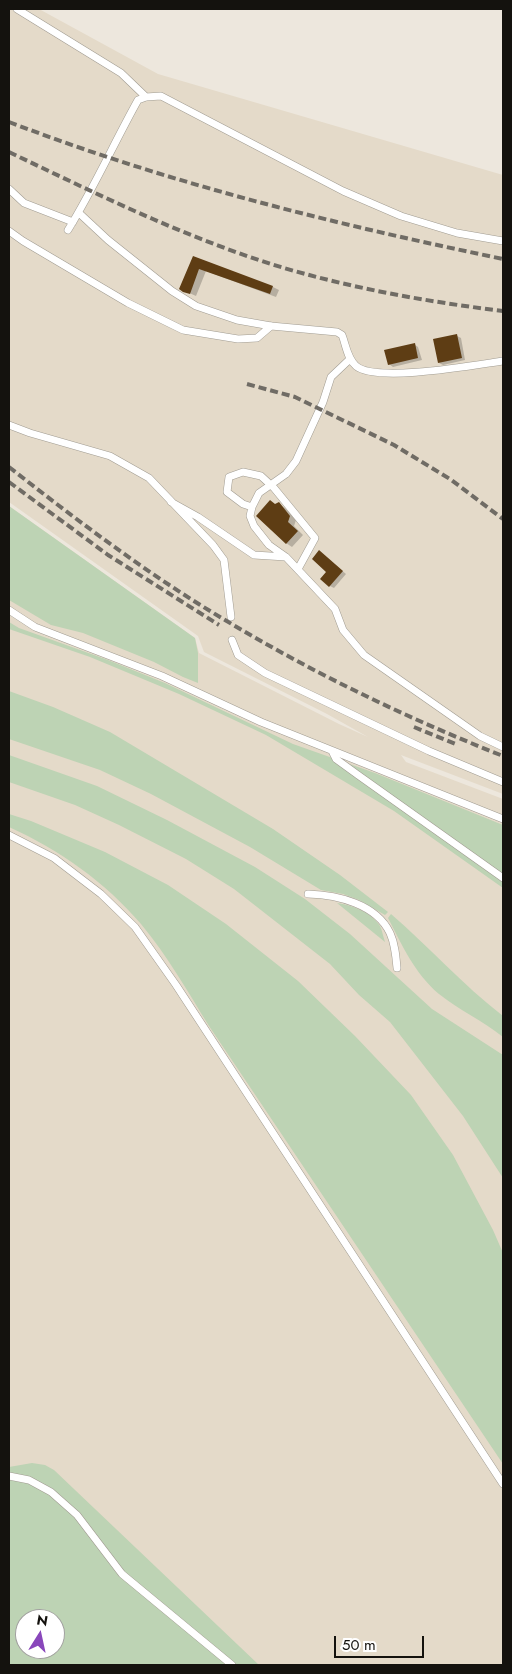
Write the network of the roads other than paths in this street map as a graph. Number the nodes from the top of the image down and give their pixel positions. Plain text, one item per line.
1 (17, 9) edge
2 (146, 96) junction
3 (9, 189) edge
4 (78, 213) junction
5 (73, 222) junction
6 (68, 230) dead end
7 (9, 231) edge
8 (503, 241) edge
9 (270, 326) junction
10 (350, 359) junction
11 (503, 360) edge
12 (9, 425) edge
13 (271, 484) junction
14 (171, 502) junction
15 (252, 507) junction
16 (286, 557) junction
17 (298, 569) junction
18 (9, 610) edge
19 (231, 617) dead end
20 (232, 640) dead end
21 (503, 747) edge
22 (332, 752) junction
23 (503, 782) edge
24 (503, 819) edge
25 (9, 834) edge
26 (503, 878) edge
27 (308, 894) dead end
28 (397, 968) dead end
29 (9, 1476) edge
30 (503, 1484) edge
31 (232, 1665) edge

1 - 2 lane
2 - 4 lane
2 - 8 lane
3 - 5 lane
4 - 5 lane
4 - 9 lane
5 - 6 lane
7 - 9 lane
9 - 10 lane
10 - 11 lane
10 - 13 lane
12 - 14 lane
13 - 15 lane
13 - 15 lane
13 - 17 lane
14 - 16 lane
14 - 19 lane
15 - 16 lane
16 - 17 lane
17 - 21 lane
18 - 22 lane
20 - 23 lane
22 - 24 lane
22 - 26 lane
25 - 30 lane
27 - 28 lane
29 - 31 lane

